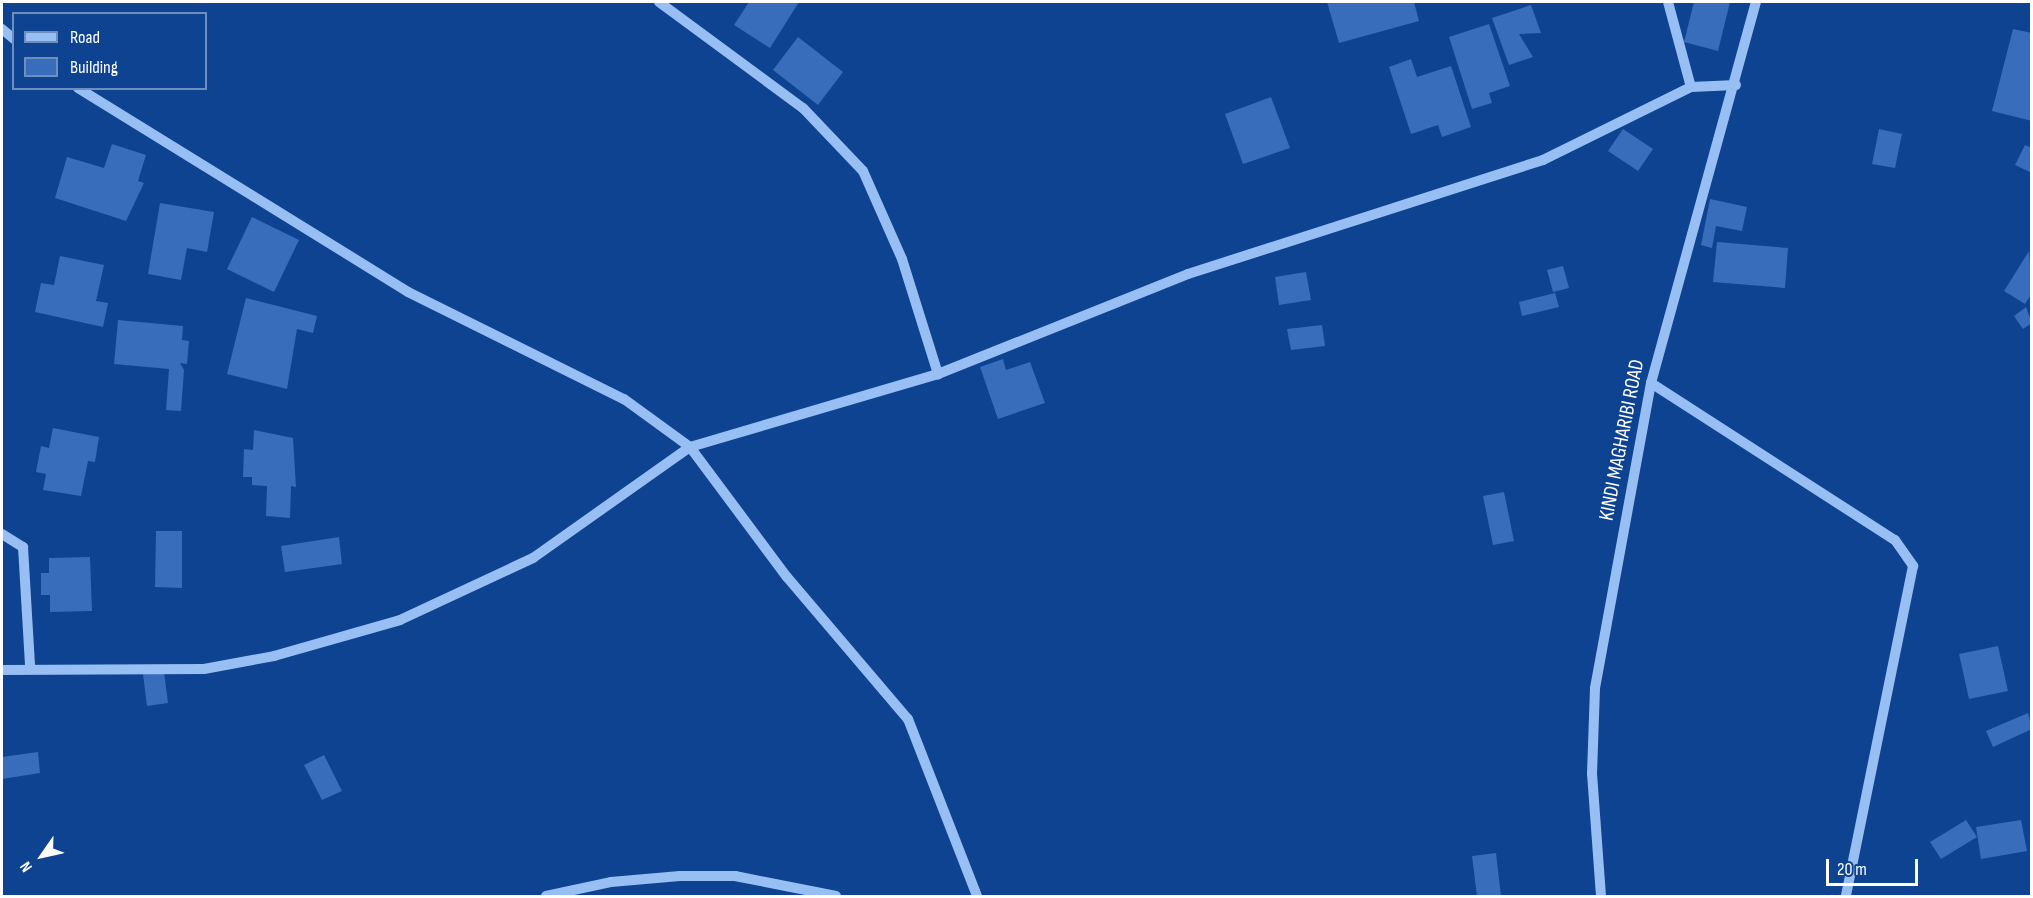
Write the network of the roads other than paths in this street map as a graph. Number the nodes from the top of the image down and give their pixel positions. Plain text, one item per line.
1 (659, 2) edge
2 (1668, 2) edge
3 (1756, 2) edge
4 (1736, 85) junction
5 (1690, 87) junction
6 (81, 90) edge
7 (938, 374) junction
8 (1651, 383) junction
9 (690, 447) junction
10 (2, 534) edge
11 (30, 666) junction
12 (2, 670) edge
13 (546, 897) edge
14 (836, 897) edge
15 (977, 897) edge
16 (1601, 897) edge
17 (1846, 897) edge

1 - 7 street
2 - 5 street
3 - 4 street, KINDI MAGHARIBI ROAD
4 - 5 street
4 - 8 street, KINDI MAGHARIBI ROAD
5 - 7 street
6 - 9 street
7 - 9 street
8 - 16 street, KINDI MAGHARIBI ROAD
8 - 17 street
9 - 11 street
9 - 15 street
10 - 11 street
11 - 12 street
13 - 14 street

